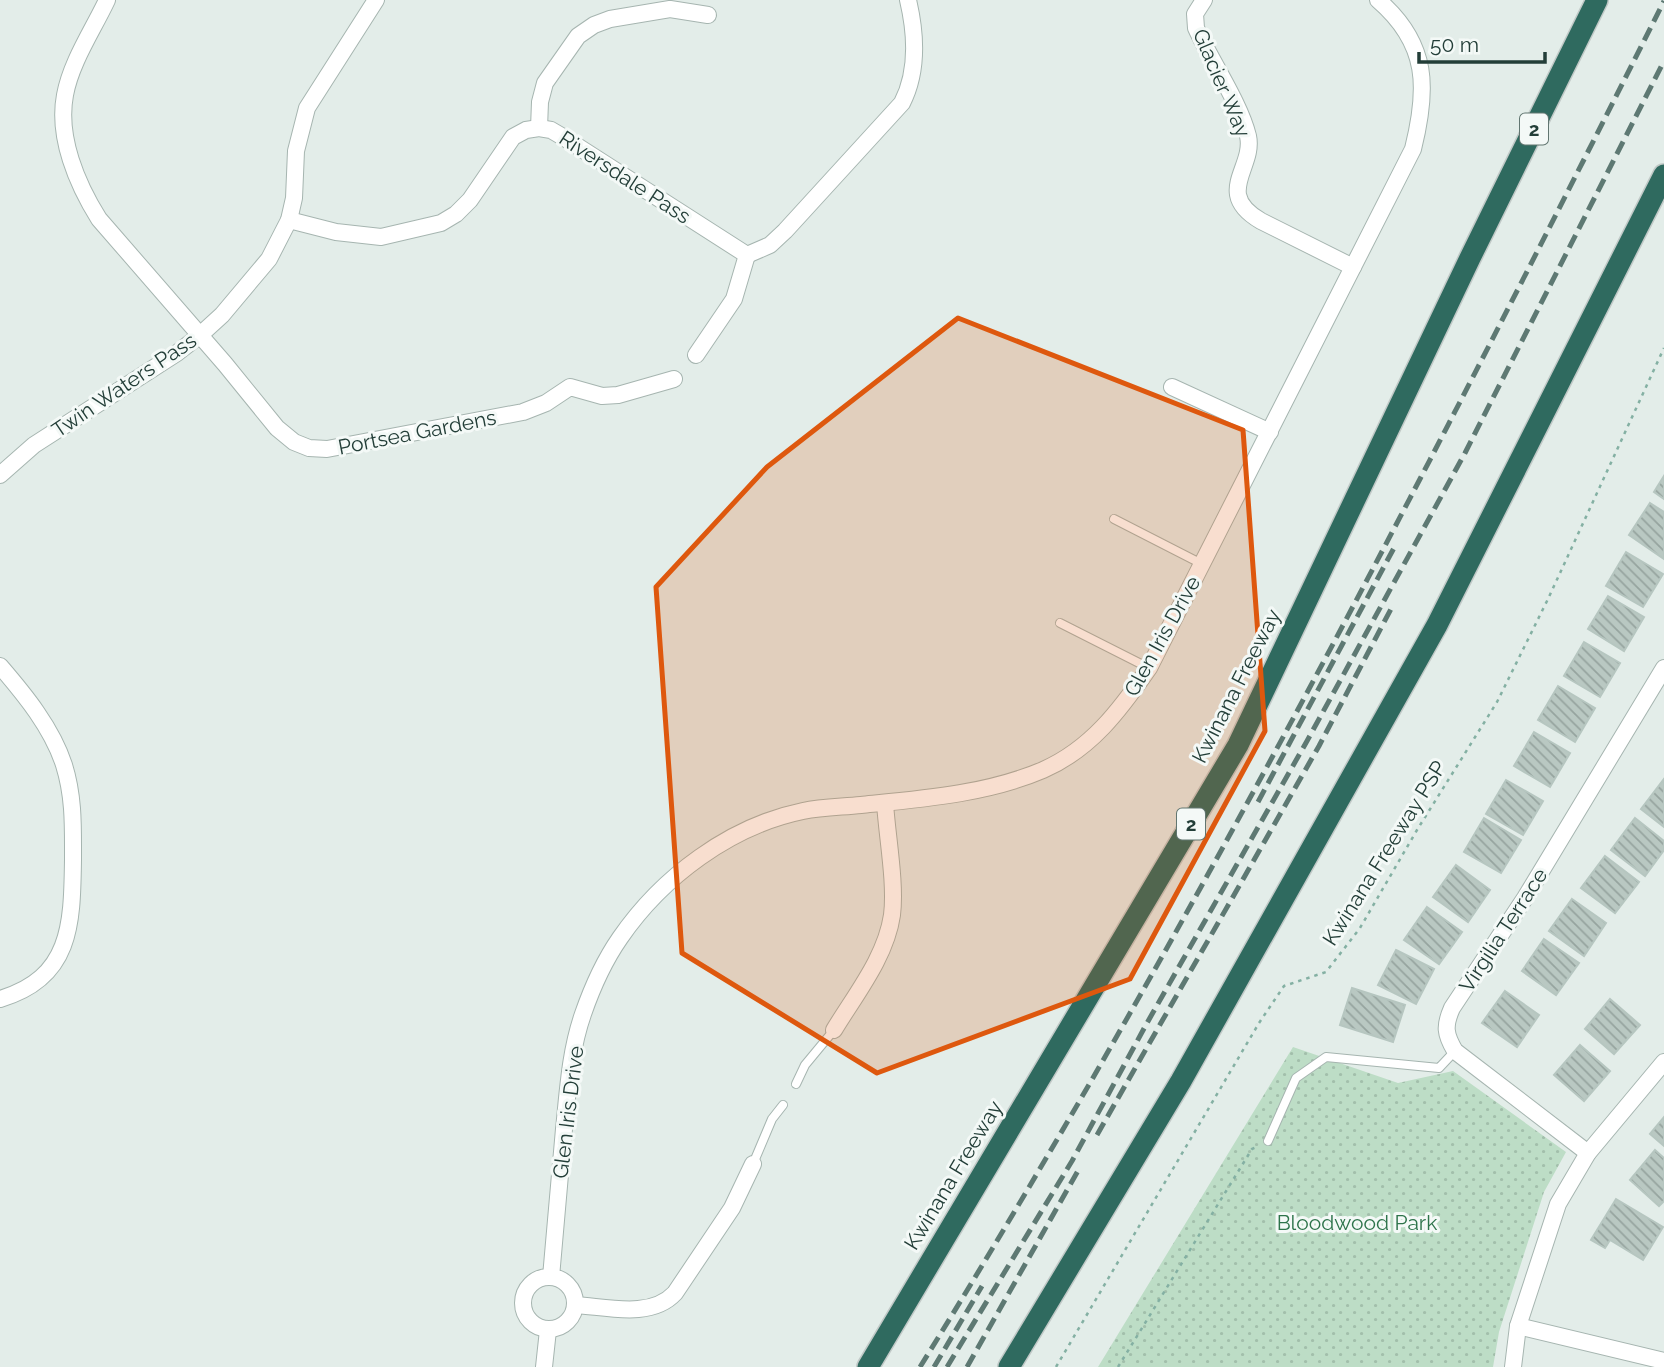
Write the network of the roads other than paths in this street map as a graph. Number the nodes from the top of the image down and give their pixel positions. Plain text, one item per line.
1 (107, 0) edge
2 (376, 0) edge
3 (908, 0) edge
4 (1204, 0) edge
5 (1378, 0) edge
6 (1587, 0) edge
7 (1597, 0) edge
8 (708, 15) dead end
9 (539, 128) junction
10 (1664, 175) edge
11 (289, 220) junction
12 (747, 255) junction
13 (1470, 258) junction
14 (1353, 267) junction
15 (199, 336) junction
16 (696, 355) dead end
17 (674, 379) dead end
18 (1172, 387) dead end
19 (1270, 432) junction
20 (0, 475) edge
21 (1114, 519) dead end
22 (1202, 564) junction
23 (1060, 623) dead end
24 (0, 666) edge
25 (1149, 668) junction
26 (1664, 668) edge
27 (885, 803) junction
28 (0, 999) edge
29 (834, 1030) joint
30 (1454, 1051) junction
31 (1664, 1062) edge
32 (796, 1084) dead end
33 (783, 1105) dead end
34 (1268, 1141) road end
35 (1588, 1153) junction
36 (753, 1164) joint
37 (551, 1277) junction
38 (576, 1305) junction
39 (1518, 1326) junction
40 (548, 1330) junction
41 (1664, 1361) edge
42 (544, 1367) edge
43 (868, 1367) edge
44 (1009, 1367) edge
45 (1513, 1367) edge

1 - 15 street, Portsea Gardens
2 - 11 street, Twin Waters Pass
3 - 12 street
4 - 14 street, Glacier Way
5 - 14 street, Glen Iris Drive
6 - 13 highway
7 - 13 highway, Kwinana Freeway / 2
8 - 9 street
9 - 11 street, Riversdale Pass
9 - 12 street, Riversdale Pass
10 - 44 highway
11 - 15 street, Twin Waters Pass
12 - 16 street
13 - 43 highway, Kwinana Freeway / 2
14 - 19 street, Glen Iris Drive
15 - 17 street, Portsea Gardens
15 - 20 street, Twin Waters Pass
18 - 19 street
19 - 22 street, Glen Iris Drive
21 - 22 lane
22 - 25 street, Glen Iris Drive
23 - 25 lane
24 - 28 street
25 - 27 street, Glen Iris Drive
26 - 30 street, Virgilia Terrace
27 - 29 street
27 - 37 street, Glen Iris Drive
29 - 32 lane
30 - 34 lane
30 - 35 street
31 - 35 street
33 - 36 lane
35 - 39 street
36 - 38 street
37 - 38 street
37 - 40 street
38 - 40 street
39 - 41 street
39 - 45 street
40 - 42 street

